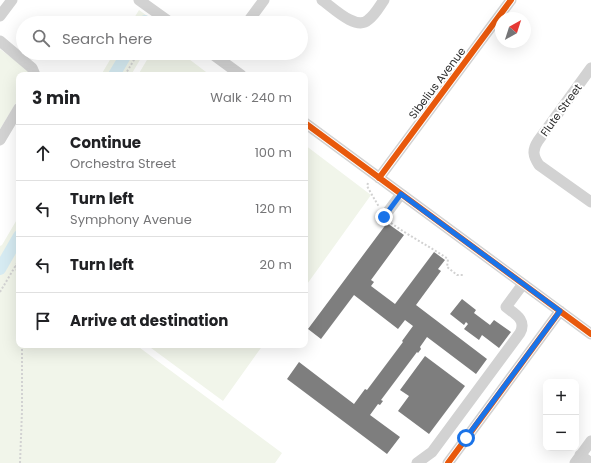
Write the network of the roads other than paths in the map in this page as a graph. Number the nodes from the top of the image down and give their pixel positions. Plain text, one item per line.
1 (12, 0) edge
2 (264, 0) edge
3 (322, 0) edge
4 (384, 0) edge
5 (511, 0) edge
6 (141, 1) edge
7 (0, 16) edge
8 (161, 16) edge
9 (252, 16) edge
10 (0, 41) edge
11 (16, 54) edge
12 (23, 60) edge
13 (224, 60) edge
14 (591, 68) edge
15 (34, 72) edge
16 (238, 72) edge
17 (16, 113) edge
18 (308, 125) edge
19 (0, 140) edge
20 (375, 178) junction
21 (401, 194) junction
22 (591, 202) edge
23 (384, 217) road end
24 (523, 284) junction
25 (560, 311) junction
26 (591, 334) edge
27 (591, 441) edge
28 (578, 459) edge
29 (416, 463) edge
30 (448, 463) edge
31 (591, 463) edge

1 - 7 street
2 - 9 street
3 - 4 street
5 - 20 street, Sibelius Avenue
6 - 8 street
10 - 11 street
12 - 15 street
13 - 16 street
14 - 22 street, Flute Street
17 - 19 street
18 - 20 street
20 - 21 street
21 - 23 street
21 - 24 street
24 - 25 street
24 - 29 street
25 - 26 street
25 - 30 street
27 - 28 street
28 - 31 street

